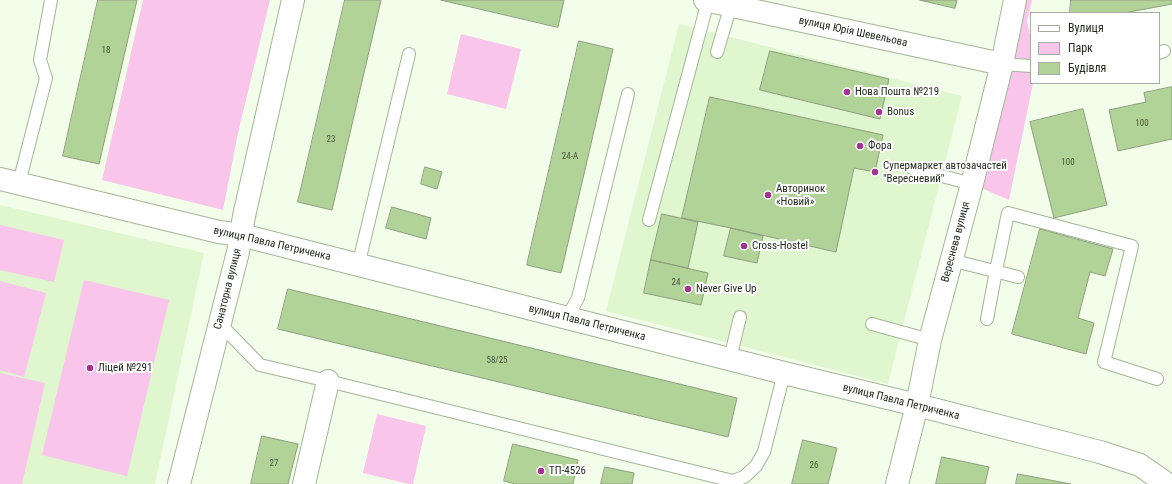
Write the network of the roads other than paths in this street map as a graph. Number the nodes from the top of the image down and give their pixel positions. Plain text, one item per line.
1 (51, 0) edge
2 (293, 0) edge
3 (707, 0) edge
4 (1015, 0) edge
5 (731, 5) junction
6 (717, 52) dead end
7 (409, 54) dead end
8 (1002, 64) junction
9 (1030, 66) edge
10 (628, 94) dead end
11 (912, 168) dead end
12 (10, 181) edge
13 (972, 184) junction
14 (649, 220) dead end
15 (241, 235) junction
16 (951, 260) junction
17 (358, 266) junction
18 (996, 271) junction
19 (1018, 277) dead end
20 (740, 317) dead end
21 (567, 318) junction
22 (987, 319) dead end
23 (220, 324) junction
24 (872, 324) dead end
25 (930, 340) junction
26 (730, 359) junction
27 (784, 374) junction
28 (1157, 379) dead end
29 (328, 381) junction
30 (917, 405) junction
31 (732, 482) edge
32 (179, 484) edge
33 (304, 484) edge
34 (897, 484) edge
35 (1167, 484) edge

1 - 12 lane
2 - 15 street, Санаторна вулиця
3 - 5 street, вулиця Юрія Шевельова
3 - 14 lane
4 - 8 street, Вереснева вулиця
5 - 6 lane
5 - 8 street, вулиця Юрія Шевельова
7 - 17 lane
8 - 9 lane
8 - 13 street, Вереснева вулиця
10 - 21 lane
11 - 13 lane
12 - 15 street, вулиця Павла Петриченка
13 - 16 street, Вереснева вулиця
15 - 17 street, вулиця Павла Петриченка
15 - 23 street, Санаторна вулиця
16 - 18 lane
16 - 25 street, Вереснева вулиця
17 - 21 street, вулиця Павла Петриченка
18 - 19 lane
18 - 22 lane
18 - 28 lane
20 - 26 lane
21 - 26 street, вулиця Павла Петриченка
23 - 29 lane
23 - 32 street, Санаторна вулиця
24 - 25 lane
25 - 30 street, Вереснева вулиця
26 - 27 street, вулиця Павла Петриченка
27 - 30 street, вулиця Павла Петриченка
27 - 31 lane
29 - 31 lane
29 - 33 street
30 - 34 street, Вереснева вулиця
30 - 35 street, вулиця Павла Петриченка

